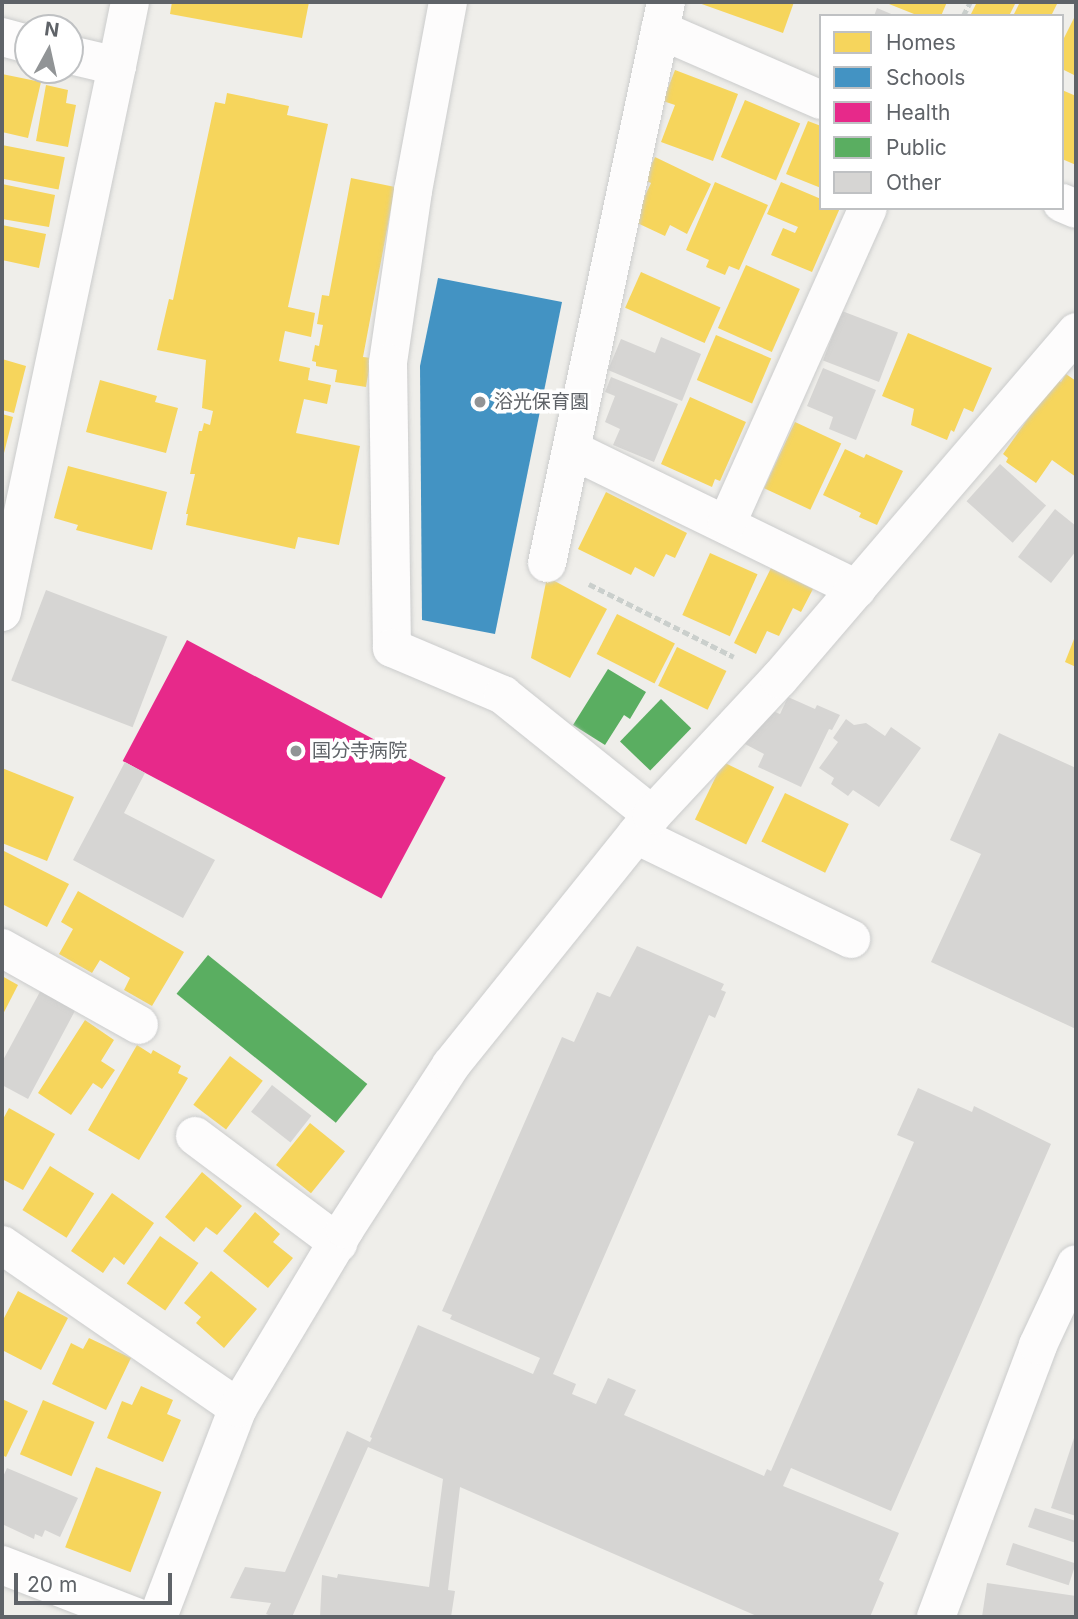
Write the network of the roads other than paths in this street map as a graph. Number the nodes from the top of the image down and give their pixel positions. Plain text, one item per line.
1 (130, 2) edge
2 (448, 2) edge
3 (663, 16) edge
4 (84, 58) edge
5 (117, 66) junction
6 (819, 99) edge
7 (866, 210) edge
8 (1076, 332) edge
9 (572, 450) junction
10 (727, 523) junction
11 (547, 563) road end
12 (857, 589) junction
13 (2, 612) edge
14 (644, 825) junction
15 (851, 939) dead end
16 (2, 948) edge
17 (139, 1025) dead end
18 (195, 1136) dead end
19 (338, 1242) junction
20 (5, 1255) edge
21 (1076, 1264) edge
22 (238, 1408) junction
23 (2, 1565) edge
24 (136, 1617) edge
25 (158, 1617) edge
26 (936, 1617) edge

1 - 5 street
2 - 14 street
3 - 6 street
3 - 9 street
4 - 5 street
5 - 13 street
7 - 10 street
8 - 12 street
9 - 10 street
9 - 11 street
10 - 12 street
12 - 14 street
14 - 15 street
14 - 19 street
16 - 17 street
18 - 19 street
19 - 22 street
20 - 22 street
21 - 26 street
22 - 25 street
23 - 24 street

